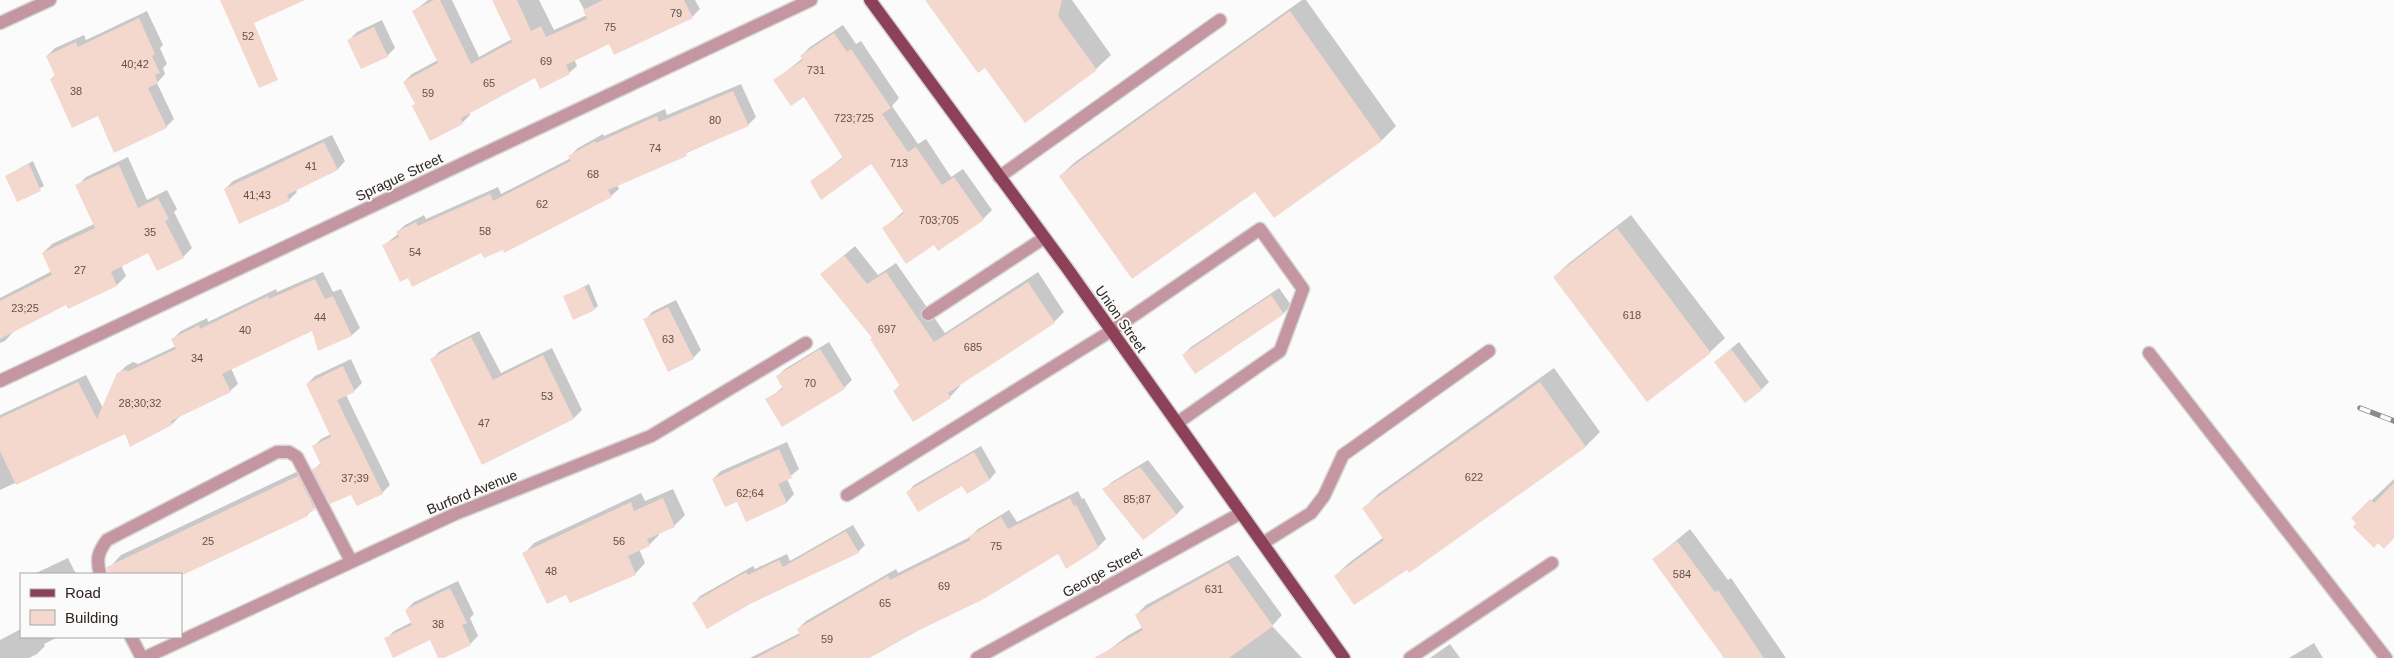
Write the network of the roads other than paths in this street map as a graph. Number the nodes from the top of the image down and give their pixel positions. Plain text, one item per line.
1 (50, 0) edge
2 (811, 0) edge
3 (876, 2) edge
4 (1220, 20) dead end
5 (0, 23) edge
6 (999, 177) junction
7 (1044, 238) junction
8 (928, 314) dead end
9 (1111, 331) junction
10 (806, 343) dead end
11 (1489, 351) dead end
12 (2149, 353) dead end
13 (0, 381) edge
14 (1177, 423) junction
15 (847, 495) dead end
16 (1241, 513) junction
17 (1262, 543) junction
18 (351, 562) junction
19 (1552, 563) dead end
20 (100, 573) edge
21 (132, 638) edge
22 (143, 658) edge
23 (977, 658) edge
24 (1344, 658) edge
25 (1410, 658) edge
26 (2386, 658) edge

1 - 5 street
2 - 13 street, Sprague Street
3 - 6 main road, Union Street
4 - 6 street
6 - 7 main road, Union Street
7 - 8 street
7 - 9 main road, Union Street
9 - 14 main road, Union Street
9 - 14 street
9 - 15 street
10 - 18 street, Burford Avenue
11 - 17 street
12 - 26 street
14 - 16 main road, Union Street
16 - 17 main road, Union Street
16 - 23 street, George Street
17 - 24 main road, Union Street
18 - 20 street
18 - 22 street, Burford Avenue
19 - 25 street
21 - 22 street

